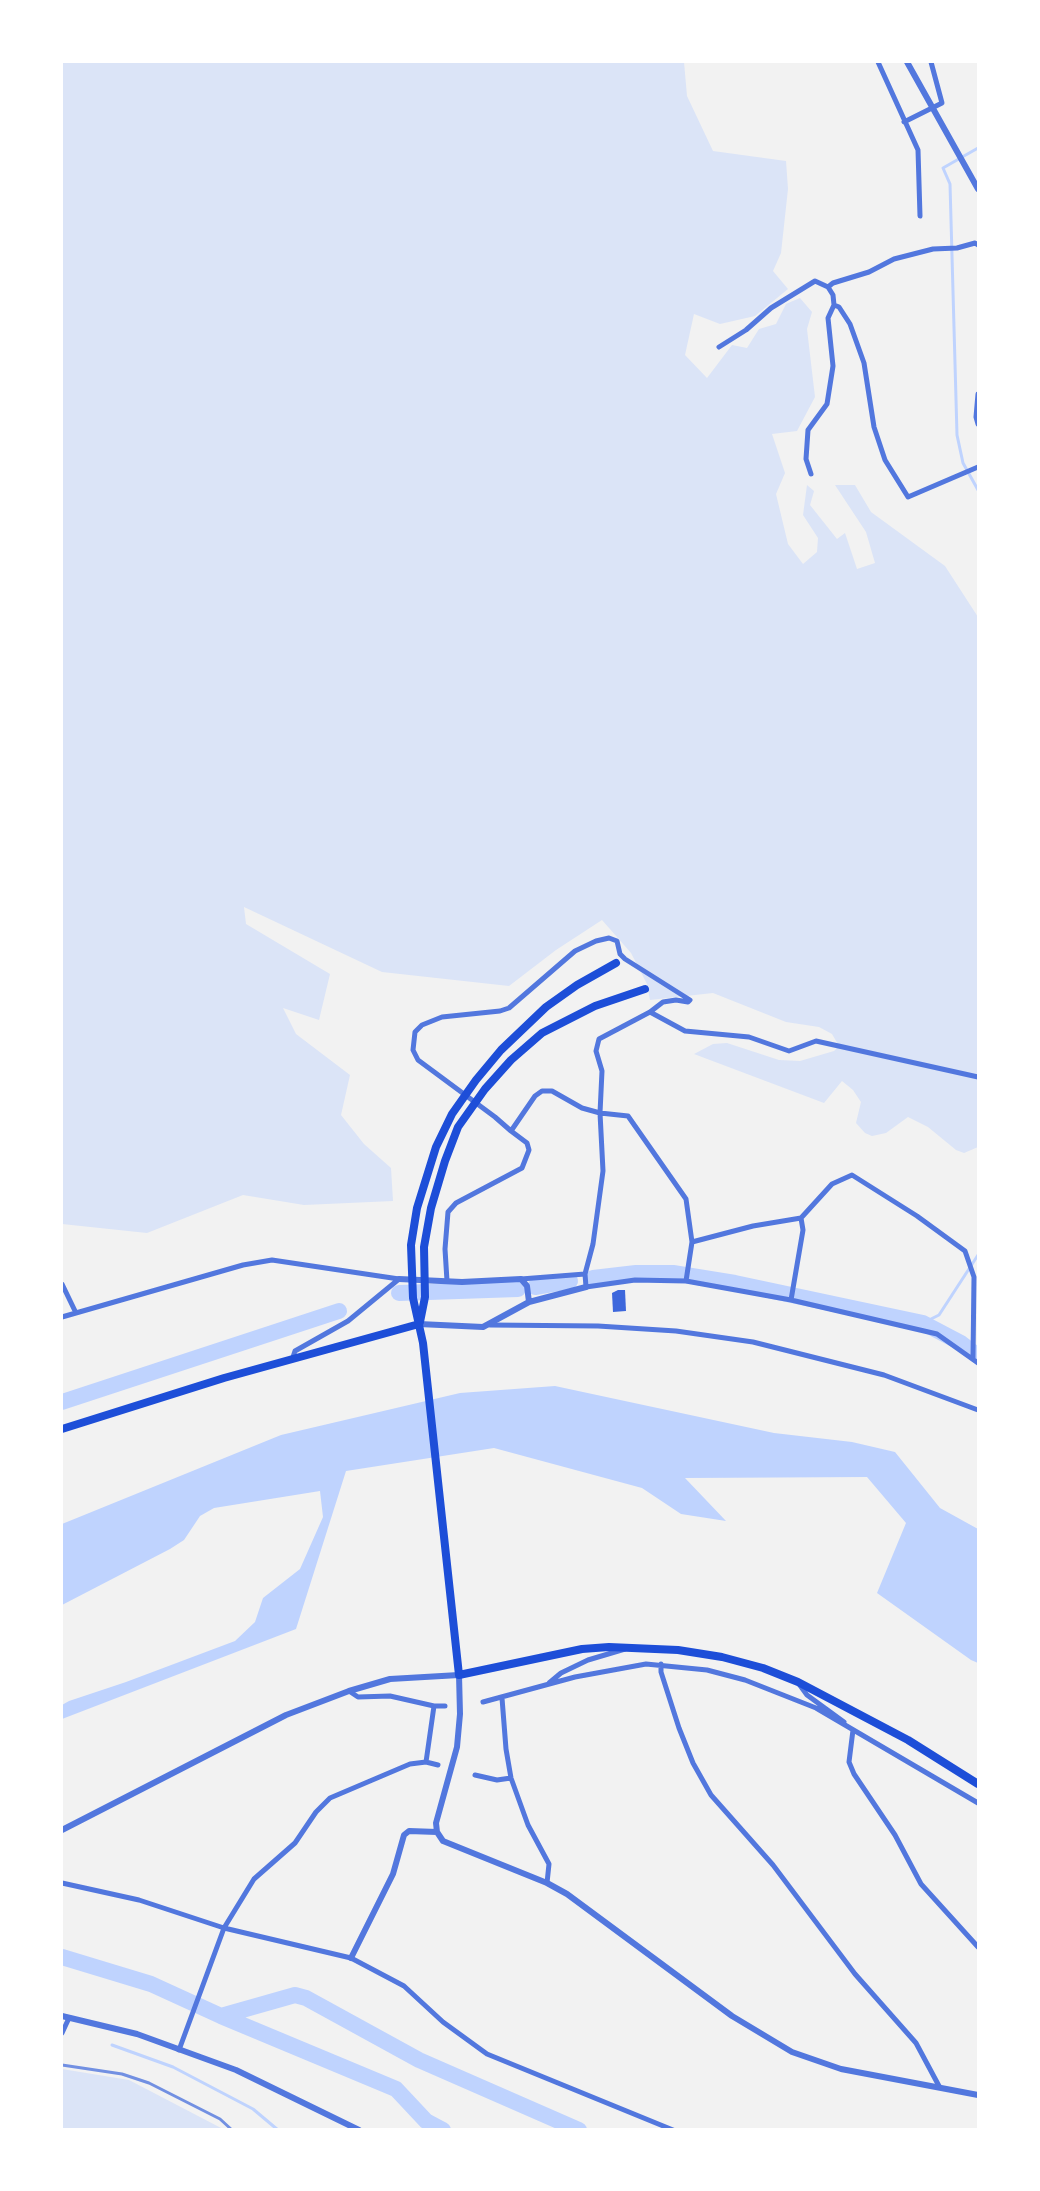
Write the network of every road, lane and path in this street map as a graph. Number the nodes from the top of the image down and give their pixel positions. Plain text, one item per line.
1 (878, 62) edge
2 (908, 62) edge
3 (931, 62) edge
4 (932, 108) junction
5 (904, 122) junction
6 (978, 189) edge
7 (920, 216) dead end
8 (978, 245) edge
9 (828, 287) junction
10 (834, 306) junction
11 (719, 347) dead end
12 (978, 394) edge
13 (978, 424) edge
14 (976, 468) edge
15 (811, 474) dead end
16 (616, 963) dead end
17 (645, 989) dead end
18 (650, 1012) junction
19 (978, 1077) edge
20 (600, 1113) junction
21 (511, 1131) junction
22 (801, 1218) junction
23 (692, 1242) junction
24 (585, 1274) junction
25 (975, 1275) edge
26 (399, 1279) junction
27 (521, 1279) junction
28 (686, 1279) junction
29 (447, 1281) junction
30 (62, 1284) edge
31 (586, 1287) junction
32 (791, 1300) junction
33 (529, 1302) junction
34 (76, 1313) junction
35 (62, 1317) edge
36 (419, 1324) junction
37 (490, 1324) junction
38 (973, 1359) junction
39 (292, 1361) junction
40 (978, 1363) edge
41 (978, 1410) edge
42 (62, 1429) edge
43 (634, 1646) junction
44 (661, 1665) junction
45 (459, 1675) junction
46 (798, 1682) junction
47 (545, 1686) junction
48 (349, 1690) junction
49 (502, 1698) junction
50 (483, 1701) dead end
51 (434, 1706) junction
52 (445, 1706) dead end
53 (851, 1728) junction
54 (426, 1762) junction
55 (438, 1765) dead end
56 (475, 1776) dead end
57 (511, 1778) junction
58 (978, 1784) edge
59 (978, 1803) edge
60 (62, 1830) edge
61 (437, 1832) junction
62 (62, 1883) edge
63 (547, 1883) junction
64 (223, 1930) junction
65 (978, 1947) edge
66 (351, 1958) junction
67 (62, 2016) edge
68 (69, 2018) junction
69 (62, 2033) edge
70 (179, 2050) junction
71 (939, 2086) junction
72 (978, 2095) edge
73 (359, 2130) edge
74 (673, 2130) edge

1 - 5 street
2 - 4 street
3 - 4 street
4 - 5 street
4 - 6 street
5 - 7 street
8 - 9 street
9 - 10 street
9 - 11 street
10 - 14 street
10 - 15 street
12 - 13 street
16 - 36 main road
17 - 36 main road
18 - 19 street
18 - 20 street
18 - 21 street
20 - 21 street
20 - 23 street
20 - 24 street
21 - 29 street
22 - 23 street
22 - 25 street
22 - 32 street
23 - 28 street
24 - 27 street
24 - 31 street
25 - 38 street
26 - 29 street
26 - 34 street
26 - 39 street
27 - 29 street
27 - 33 street
28 - 31 street
28 - 32 street
30 - 34 street
31 - 33 street
32 - 38 street
33 - 37 street
34 - 35 street
36 - 37 street
36 - 39 main road
36 - 45 main road
37 - 41 street
38 - 40 street
39 - 42 main road
43 - 45 main road
43 - 46 main road
43 - 47 street
44 - 47 street
44 - 53 street
44 - 71 street
45 - 48 street
45 - 61 street
46 - 53 street
46 - 58 main road
47 - 49 street
48 - 51 street
48 - 60 street
49 - 50 street
49 - 57 street
51 - 52 street
51 - 54 street
53 - 59 street
53 - 65 street
54 - 55 street
54 - 64 street
56 - 57 street
57 - 63 street
61 - 63 street
61 - 66 street
62 - 64 street
63 - 71 street
64 - 66 street
64 - 70 street
66 - 74 street
67 - 68 street
68 - 69 street
68 - 70 street
70 - 73 street
71 - 72 street

